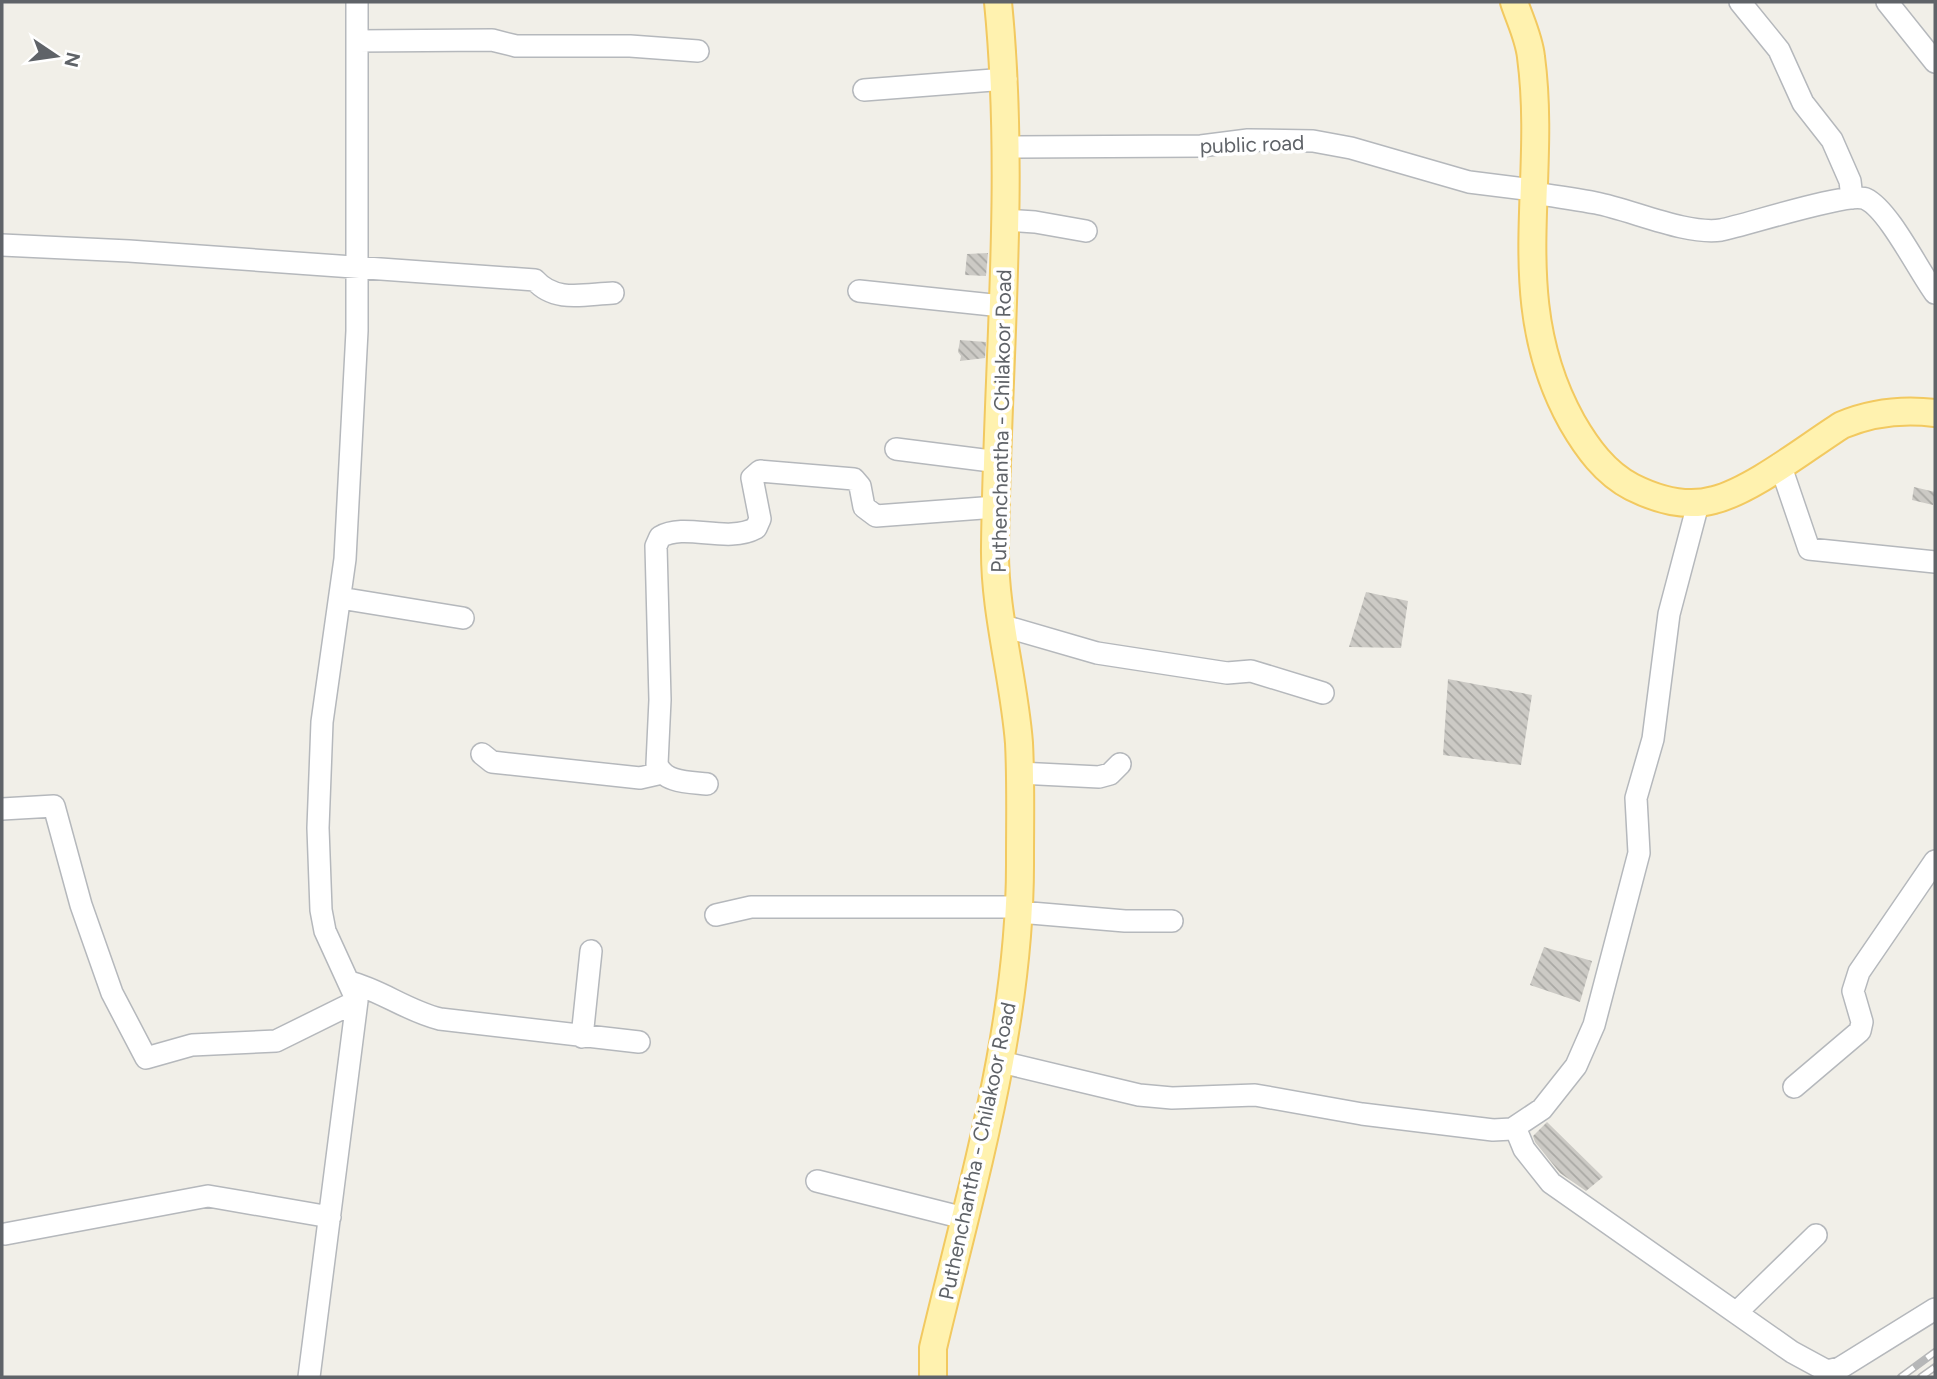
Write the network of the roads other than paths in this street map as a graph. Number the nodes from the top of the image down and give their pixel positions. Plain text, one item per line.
1 (357, 2) edge
2 (998, 2) edge
3 (1514, 2) edge
4 (1740, 2) edge
5 (1887, 2) edge
6 (357, 41) junction
7 (698, 51) dead end
8 (1935, 62) edge
9 (1006, 79) junction
10 (864, 90) dead end
11 (1007, 147) junction
12 (1533, 192) junction
13 (1852, 198) junction
14 (1005, 220) junction
15 (1086, 231) dead end
16 (2, 246) edge
17 (357, 268) junction
18 (859, 291) dead end
19 (612, 293) dead end
20 (1935, 293) edge
21 (1002, 306) junction
22 (1935, 413) edge
23 (896, 449) dead end
24 (999, 462) junction
25 (1780, 464) junction
26 (1698, 504) junction
27 (996, 507) junction
28 (1935, 562) edge
29 (340, 598) junction
30 (463, 618) dead end
31 (1004, 626) junction
32 (1322, 693) dead end
33 (482, 754) dead end
34 (1120, 764) dead end
35 (662, 773) junction
36 (1019, 773) junction
37 (707, 783) dead end
38 (2, 809) edge
39 (1935, 861) edge
40 (1019, 910) junction
41 (716, 915) dead end
42 (1172, 921) dead end
43 (591, 951) dead end
44 (353, 992) junction
45 (582, 1037) junction
46 (639, 1042) dead end
47 (1001, 1062) junction
48 (1794, 1087) dead end
49 (1515, 1127) junction
50 (817, 1181) dead end
51 (330, 1217) junction
52 (964, 1217) junction
53 (5, 1234) dead end
54 (1816, 1236) dead end
55 (1935, 1309) edge
56 (1737, 1312) junction
57 (1827, 1374) edge
58 (309, 1377) edge
59 (933, 1377) edge

1 - 6 street
2 - 9 main road, Puthenchantha - Chilakoor Road
3 - 12 main road
4 - 13 street
5 - 8 street
6 - 7 street
6 - 17 street
9 - 10 street
9 - 11 main road, Puthenchantha - Chilakoor Road
11 - 12 street, public road
11 - 14 main road, Puthenchantha - Chilakoor Road
12 - 13 street, public road
12 - 26 main road
13 - 20 street
14 - 15 street
14 - 21 main road, Puthenchantha - Chilakoor Road
16 - 17 street
17 - 19 street
17 - 29 street
18 - 21 street
21 - 24 main road, Puthenchantha - Chilakoor Road
22 - 25 main road
23 - 24 street
24 - 27 main road, Puthenchantha - Chilakoor Road
25 - 26 main road
25 - 28 street
26 - 49 street
27 - 31 main road, Puthenchantha - Chilakoor Road
27 - 35 street
29 - 30 street
29 - 44 street
31 - 32 street
31 - 36 main road, Puthenchantha - Chilakoor Road
33 - 35 street
34 - 36 street
35 - 37 street
36 - 40 main road, Puthenchantha - Chilakoor Road
38 - 44 street
39 - 48 street
40 - 41 street
40 - 42 street
40 - 47 main road, Puthenchantha - Chilakoor Road
43 - 45 street
44 - 45 street
44 - 51 street
45 - 46 street
47 - 49 street
47 - 52 main road, Puthenchantha - Chilakoor Road
49 - 56 street
50 - 52 street
51 - 53 street
51 - 58 street
52 - 59 main road, Puthenchantha - Chilakoor Road
54 - 56 street
55 - 57 street
56 - 57 street

